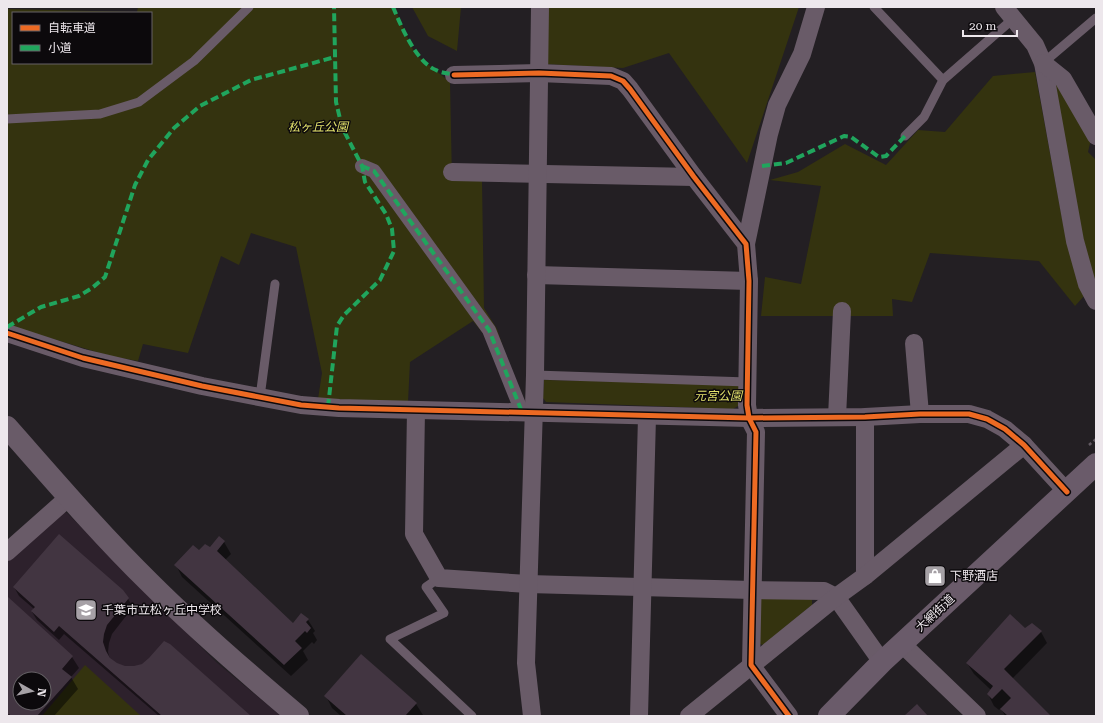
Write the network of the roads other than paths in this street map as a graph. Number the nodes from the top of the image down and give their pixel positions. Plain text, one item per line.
1 (249, 7) edge
2 (540, 7) edge
3 (816, 7) edge
4 (874, 7) edge
5 (1009, 13) edge
6 (1096, 18) edge
7 (1043, 63) junction
8 (539, 73) junction
9 (454, 75) dead end
10 (943, 80) junction
11 (7, 119) edge
12 (905, 136) dead end
13 (1096, 136) edge
14 (362, 166) dead end
15 (452, 172) dead end
16 (537, 174) junction
17 (694, 177) junction
18 (746, 244) junction
19 (536, 274) junction
20 (749, 281) junction
21 (275, 284) dead end
22 (1096, 301) edge
23 (842, 311) dead end
24 (7, 332) edge
25 (914, 343) dead end
26 (534, 375) junction
27 (748, 382) junction
28 (260, 397) junction
29 (416, 410) junction
30 (528, 412) junction
31 (920, 414) junction
32 (647, 416) junction
33 (837, 417) junction
34 (865, 417) junction
35 (749, 418) junction
36 (7, 427) edge
37 (1024, 445) junction
38 (1096, 464) edge
39 (1067, 492) junction
40 (69, 497) junction
41 (7, 552) edge
42 (864, 576) junction
43 (439, 578) junction
44 (528, 584) junction
45 (642, 587) junction
46 (752, 590) junction
47 (836, 597) junction
48 (902, 644) junction
49 (882, 662) junction
50 (751, 665) junction
51 (298, 716) edge
52 (472, 716) edge
53 (532, 716) edge
54 (638, 716) edge
55 (689, 716) edge
56 (789, 716) edge
57 (829, 716) edge
58 (977, 716) edge

1 - 11 lane
2 - 8 street
3 - 18 street
4 - 10 lane
5 - 7 street
5 - 10 lane
6 - 7 lane
7 - 13 street
7 - 22 street
8 - 9 street
8 - 16 street
8 - 17 street
10 - 12 lane
14 - 30 street
15 - 16 street
16 - 17 street
16 - 19 street
17 - 18 street
18 - 20 street
19 - 20 street
19 - 26 street
20 - 27 street
21 - 28 lane
23 - 33 street
24 - 28 street
25 - 31 street
26 - 27 lane
26 - 30 street
27 - 35 street
28 - 29 street
29 - 30 street
29 - 43 street
30 - 32 street
30 - 44 street
31 - 34 street
31 - 37 street
32 - 35 street
32 - 45 street
33 - 34 street
33 - 35 street
34 - 42 street
35 - 46 street
36 - 40 street
37 - 39 street
37 - 42 street
38 - 39 main road, 大網街道
39 - 48 main road, 大網街道
40 - 41 street
40 - 51 street
42 - 47 street
43 - 44 street
43 - 52 lane
44 - 45 street
44 - 53 street
45 - 46 street
45 - 54 street
46 - 47 street
46 - 50 street
47 - 49 street
47 - 50 street
48 - 49 main road, 大網街道
48 - 58 street
49 - 57 main road, 大網街道
50 - 55 street
50 - 56 street

